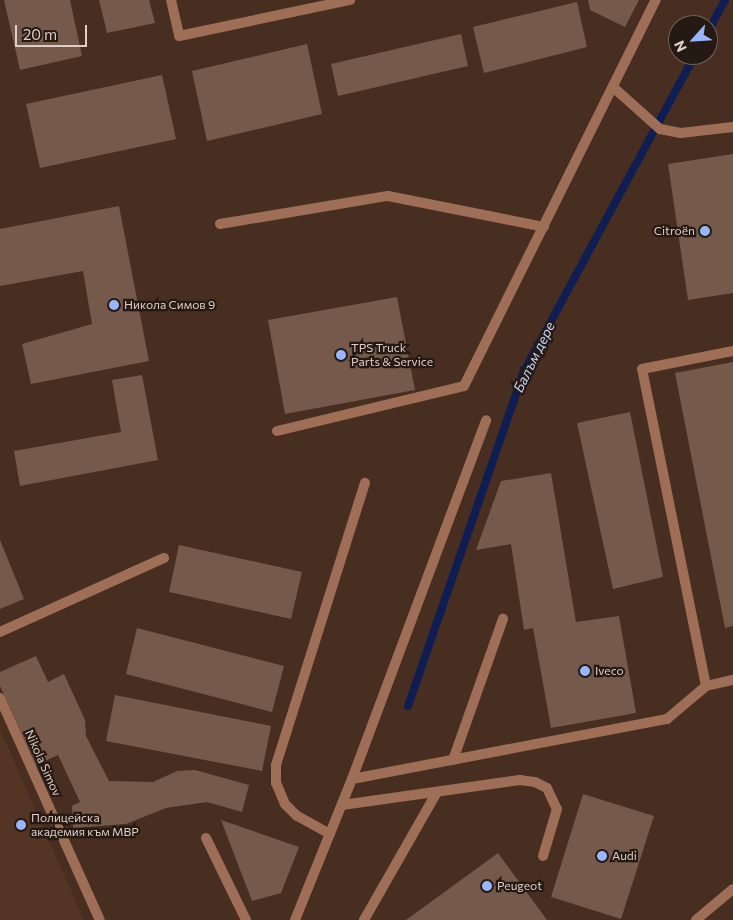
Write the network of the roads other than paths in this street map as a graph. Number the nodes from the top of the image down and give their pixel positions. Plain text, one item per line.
1 (171, 0) edge
2 (350, 0) edge
3 (656, 0) edge
4 (613, 87) junction
5 (733, 127) edge
6 (220, 224) dead end
7 (544, 226) junction
8 (733, 351) edge
9 (486, 420) dead end
10 (277, 431) dead end
11 (365, 483) dead end
12 (164, 558) dead end
13 (503, 619) dead end
14 (0, 632) edge
15 (733, 680) edge
16 (706, 686) junction
17 (0, 698) edge
18 (453, 760) junction
19 (352, 780) junction
20 (437, 792) junction
21 (342, 805) junction
22 (330, 834) junction
23 (206, 838) dead end
24 (543, 856) dead end
25 (733, 889) edge
26 (100, 920) edge
27 (246, 920) edge
28 (295, 920) edge
29 (364, 920) edge
30 (696, 920) edge

1 - 2 street
3 - 4 street
4 - 5 street
4 - 7 street
6 - 7 street
7 - 10 street
8 - 16 street
9 - 19 street
11 - 22 street
12 - 14 street
13 - 18 street
15 - 16 street
16 - 18 street
17 - 26 street, Nikola Simov
18 - 19 street
19 - 21 street
20 - 21 street
20 - 24 street
20 - 29 street
21 - 22 street
22 - 28 street
23 - 27 street
25 - 30 street

